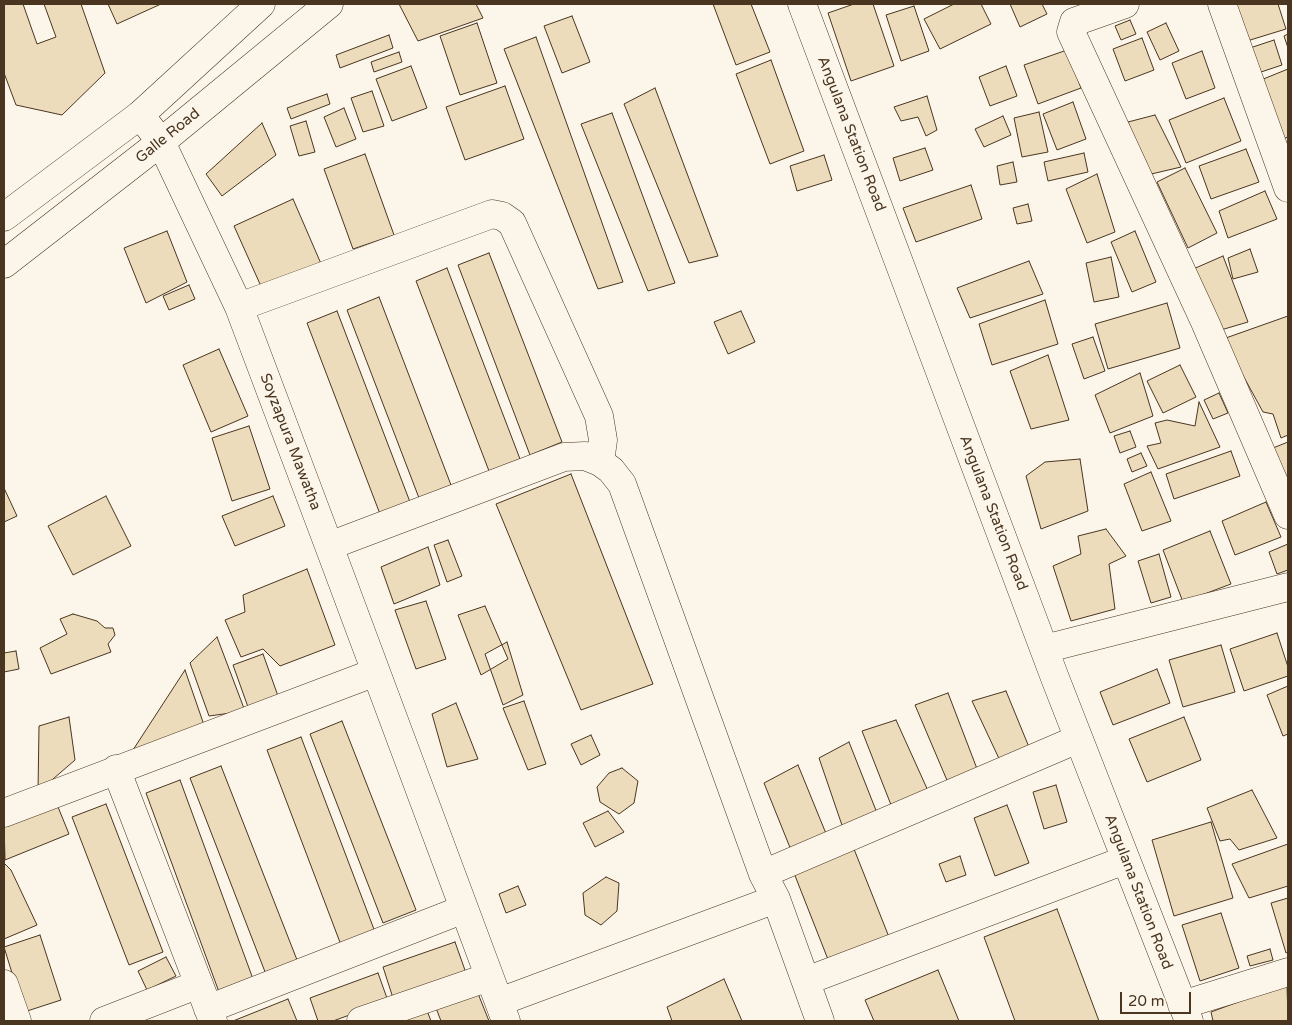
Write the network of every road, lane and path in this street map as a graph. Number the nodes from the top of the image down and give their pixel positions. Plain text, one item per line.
1 (261, 4) edge
2 (329, 4) edge
3 (802, 4) edge
4 (1125, 4) edge
5 (1222, 4) edge
6 (140, 115) junction
7 (161, 142) junction
8 (1288, 188) edge
9 (4, 217) edge
10 (4, 264) edge
11 (239, 307) junction
12 (600, 462) junction
13 (1288, 515) edge
14 (329, 546) junction
15 (1288, 587) edge
16 (1044, 649) junction
17 (376, 672) junction
18 (1078, 739) junction
19 (116, 769) junction
20 (4, 813) edge
21 (1125, 860) junction
22 (763, 874) junction
23 (776, 899) junction
24 (464, 909) junction
25 (1288, 972) edge
26 (489, 977) junction
27 (806, 981) junction
28 (4, 984) edge
29 (199, 984) junction
30 (502, 1012) edge
31 (1185, 1013) edge
32 (211, 1015) edge
33 (17, 1021) edge
34 (104, 1021) edge
35 (361, 1021) edge
36 (820, 1021) edge

1 - 6 main road
2 - 7 main road, Galle Road
3 - 16 main road, Angulana Station Road
4 - 13 main road
5 - 8 main road
6 - 7 main road, Soyzapura Mawatha
6 - 9 main road
7 - 10 main road, Galle Road
7 - 11 main road, Soyzapura Mawatha
11 - 12 main road
11 - 14 main road, Soyzapura Mawatha
12 - 14 main road
12 - 22 main road
14 - 17 main road, Soyzapura Mawatha
15 - 16 main road
16 - 18 main road, Angulana Station Road
17 - 19 main road
17 - 24 main road, Soyzapura Mawatha
18 - 21 main road, Angulana Station Road
18 - 22 main road
19 - 20 main road
19 - 29 main road
21 - 27 main road
21 - 31 main road, Angulana Station Road
22 - 23 main road
23 - 27 main road
23 - 30 main road
24 - 26 main road, Soyzapura Mawatha
24 - 32 main road
25 - 31 main road
26 - 30 main road, Soyzapura Mawatha
26 - 35 main road
27 - 36 main road
28 - 33 main road
29 - 32 main road
29 - 34 main road

